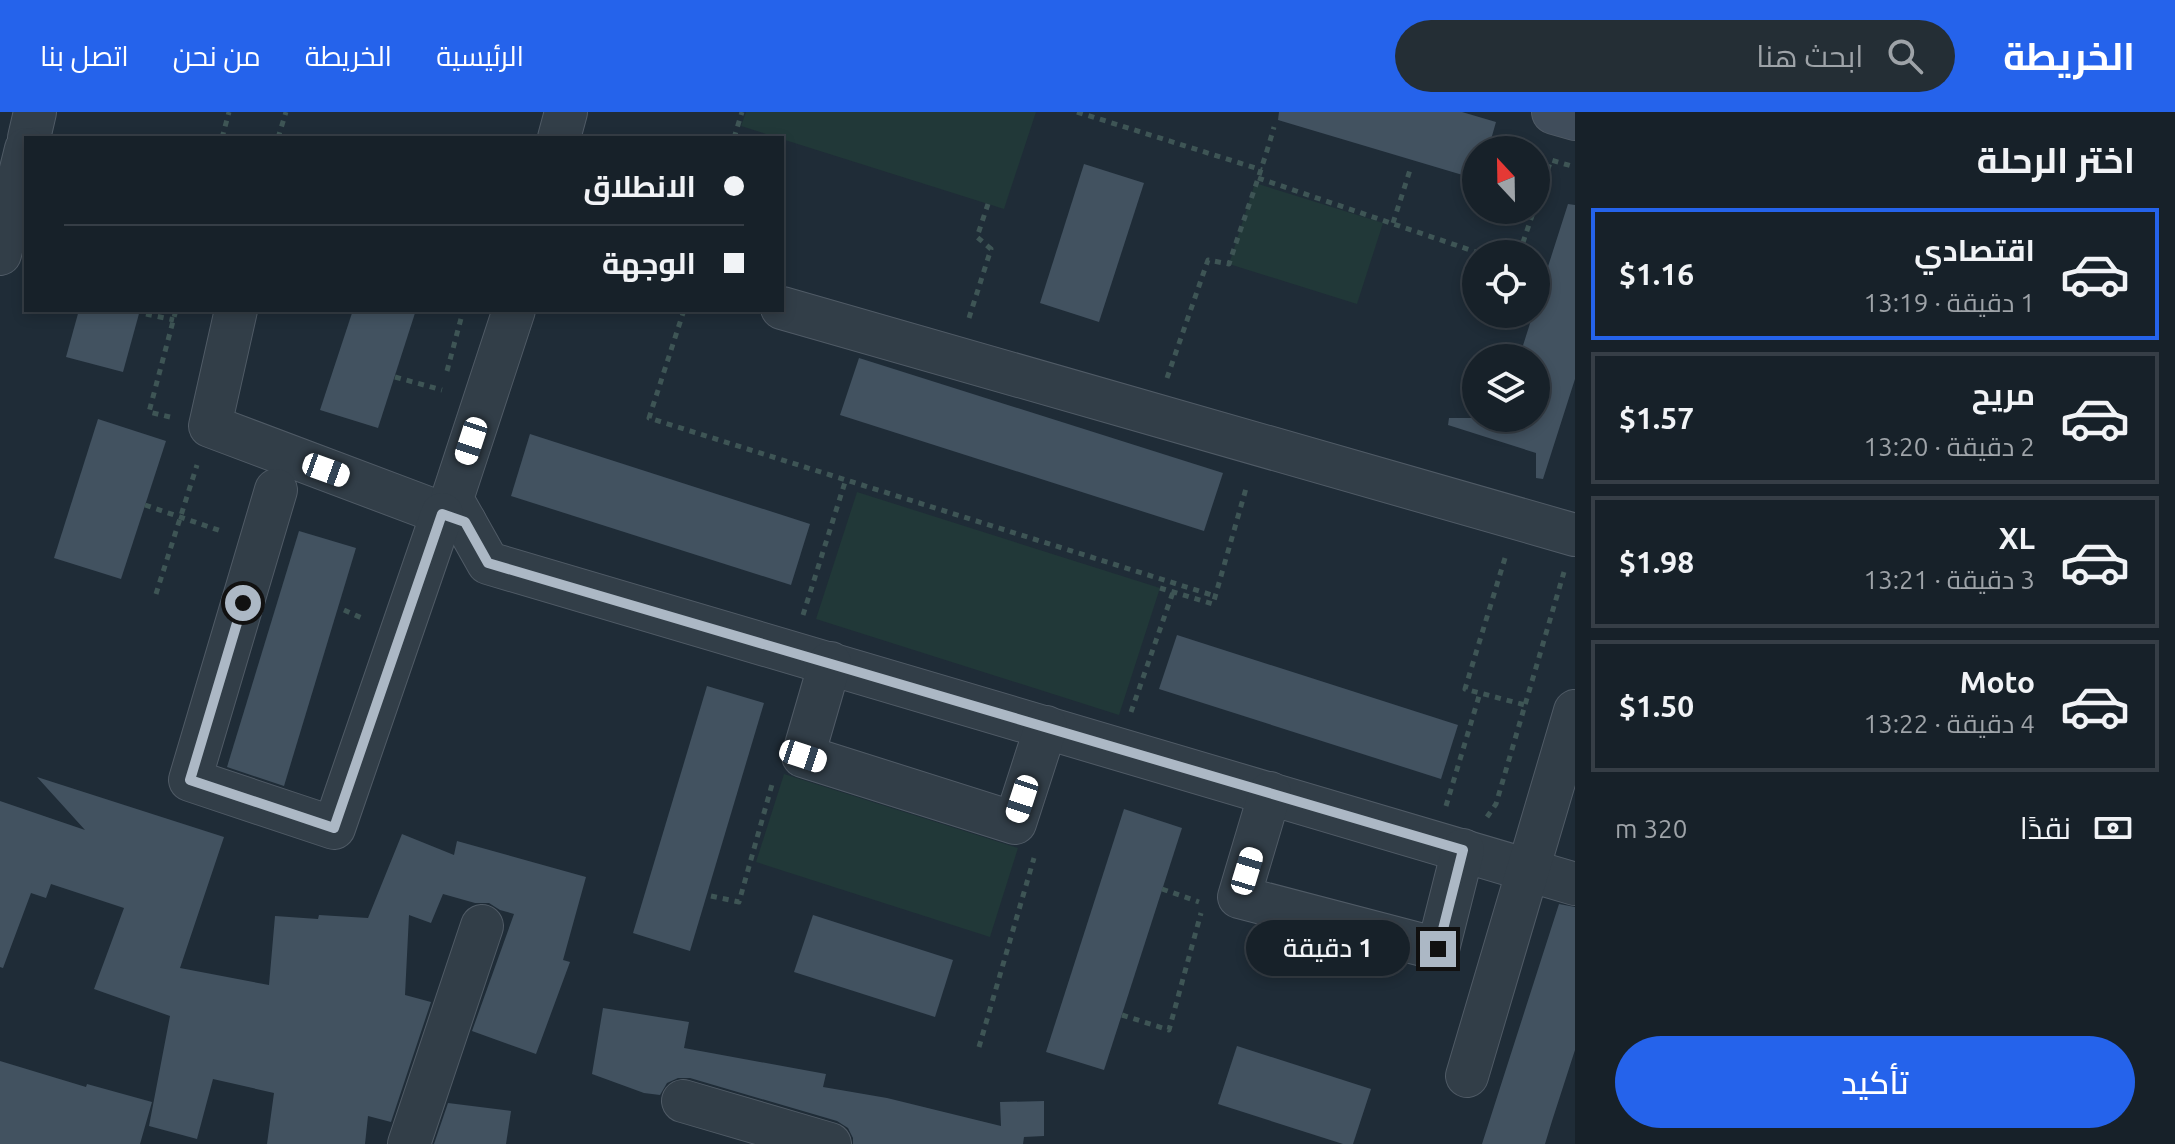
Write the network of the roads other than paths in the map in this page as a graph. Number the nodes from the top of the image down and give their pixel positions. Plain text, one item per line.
1 (35, 112) edge
2 (566, 112) edge
3 (1554, 112) edge
4 (1575, 118) edge
5 (29, 136) edge
6 (560, 136) edge
7 (24, 157) edge
8 (0, 254) edge
9 (784, 309) edge
10 (236, 312) edge
11 (513, 312) edge
12 (276, 490) dead end
13 (453, 518) junction
14 (1571, 546) edge
15 (830, 663) junction
16 (1575, 711) edge
17 (1046, 727) junction
18 (1270, 793) junction
19 (1472, 838) junction
20 (1528, 869) junction
21 (1575, 884) edge
22 (482, 926) dead end
23 (1467, 1076) dead end
24 (683, 1101) dead end
25 (409, 1144) edge
26 (830, 1144) edge

1 - 5 street
2 - 6 street
3 - 4 street
7 - 8 street
9 - 14 street
10 - 13 street
11 - 13 street
12 - 13 street
13 - 15 street
15 - 17 street
15 - 17 street
16 - 20 street
17 - 18 street
18 - 19 street
18 - 19 street
19 - 20 street
20 - 21 street
20 - 23 street
22 - 25 street
24 - 26 street

